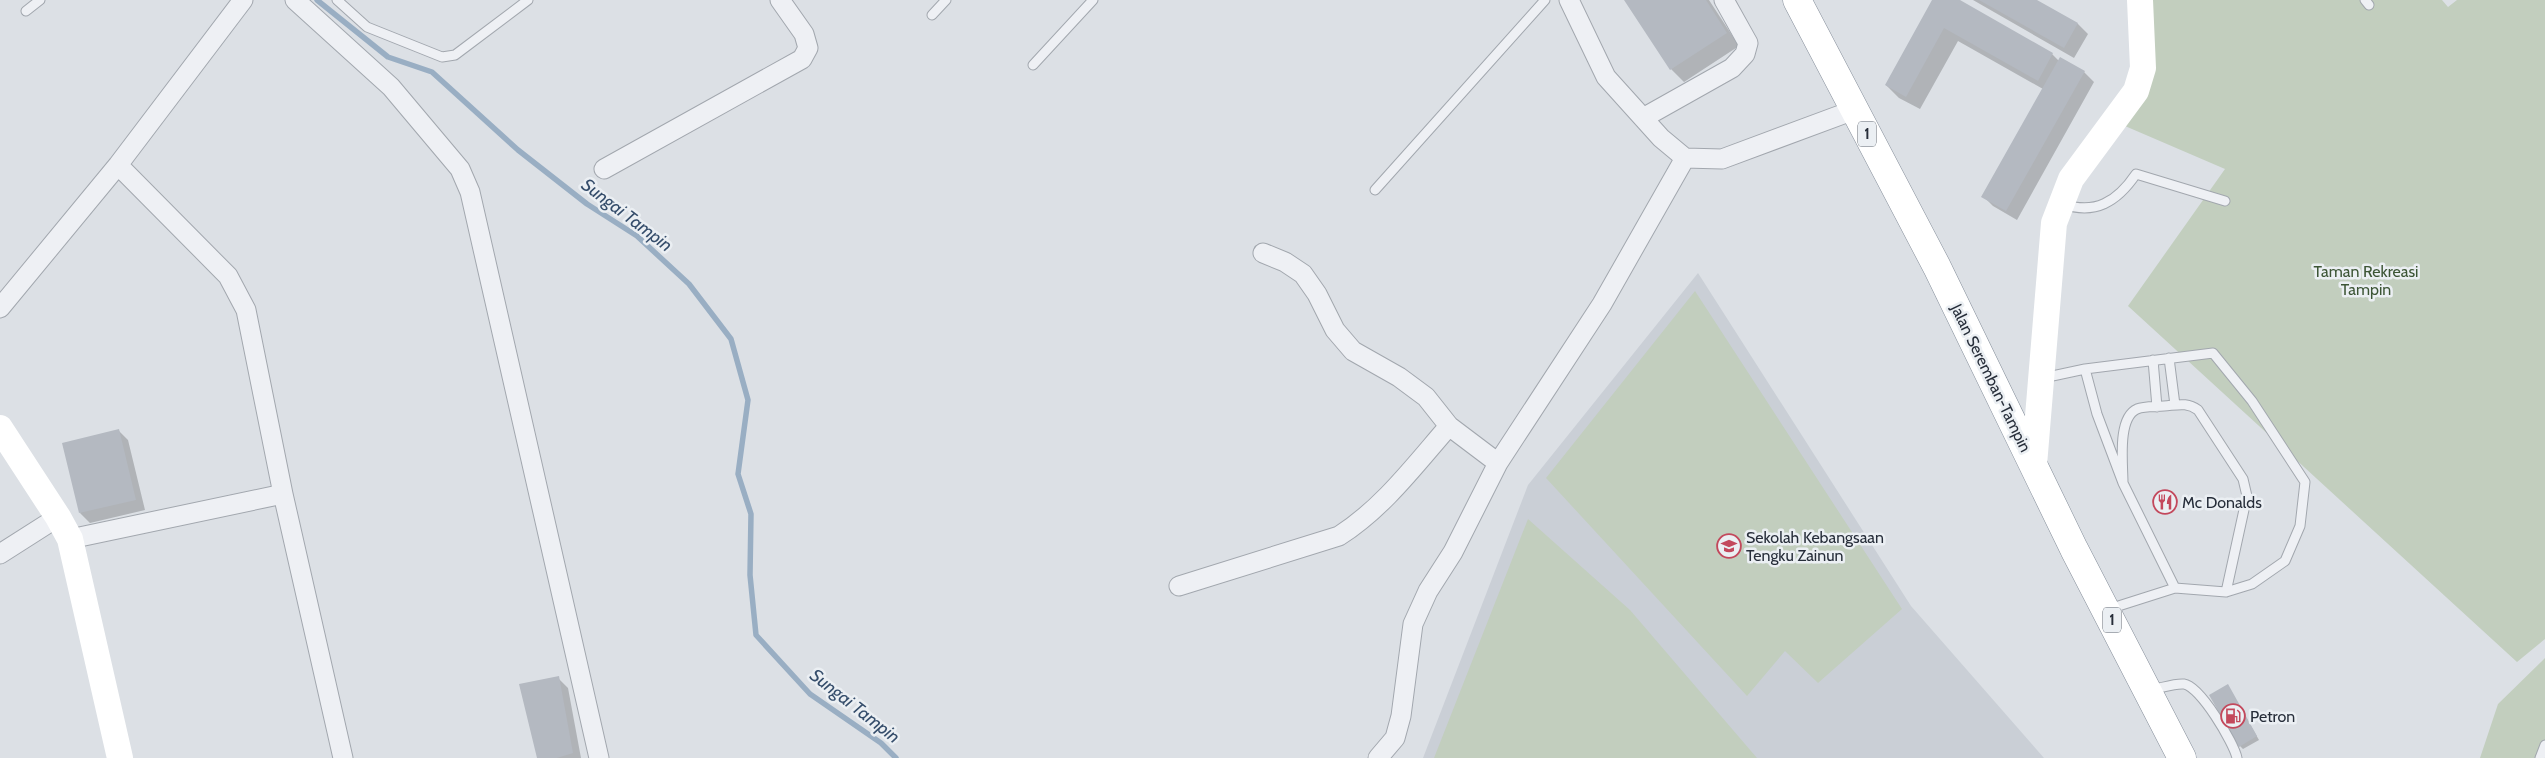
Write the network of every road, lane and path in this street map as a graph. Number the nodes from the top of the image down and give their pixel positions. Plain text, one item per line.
1 (40, 0) edge
2 (243, 0) edge
3 (295, 0) edge
4 (337, 0) edge
5 (528, 0) edge
6 (780, 0) edge
7 (946, 0) edge
8 (1093, 0) edge
9 (1545, 0) edge
10 (1569, 0) edge
11 (1724, 0) edge
12 (1797, 0) edge
13 (2140, 0) edge
14 (26, 11) dead end
15 (932, 15) dead end
16 (1033, 65) dead end
17 (1854, 110) junction
18 (1643, 118) junction
19 (1685, 158) junction
20 (118, 166) junction
21 (604, 169) dead end
22 (1375, 190) dead end
23 (2225, 201) dead end
24 (2060, 203) junction
25 (1264, 253) dead end
26 (0, 308) edge
27 (2169, 358) junction
28 (2153, 360) junction
29 (2084, 369) junction
30 (2041, 379) junction
31 (2175, 405) junction
32 (2157, 407) junction
33 (1449, 426) junction
34 (0, 428) edge
35 (1498, 463) junction
36 (2034, 465) junction
37 (2123, 483) junction
38 (283, 494) junction
39 (64, 528) junction
40 (0, 554) edge
41 (1179, 586) dead end
42 (2175, 588) junction
43 (2226, 592) junction
44 (2106, 610) junction
45 (2149, 690) junction
46 (2545, 745) edge
47 (120, 758) edge
48 (343, 758) edge
49 (599, 758) edge
50 (1378, 758) edge
51 (2182, 758) edge
52 (2237, 758) edge
53 (2540, 758) edge

1 - 14 lane
2 - 20 street
3 - 49 street
4 - 5 lane
6 - 21 street
7 - 15 lane
8 - 16 lane
9 - 22 lane
10 - 18 street
11 - 18 street
12 - 17 highway, Jalan Seremban-Tampin / 1
13 - 24 street
17 - 19 street
17 - 36 highway, Jalan Seremban-Tampin / 1
18 - 19 street
19 - 35 street
20 - 26 street
20 - 38 street
23 - 24 lane
24 - 30 street
25 - 33 street
27 - 28 lane
27 - 31 lane
27 - 43 lane
28 - 29 lane
28 - 32 lane
29 - 30 lane
29 - 37 lane
30 - 36 street
31 - 32 lane
31 - 43 lane
32 - 37 lane
33 - 35 street
33 - 41 street
34 - 39 street
35 - 50 street
36 - 44 highway, Jalan Seremban-Tampin / 1
37 - 42 lane
38 - 39 street
38 - 48 street
39 - 40 street
39 - 47 street
42 - 43 lane
42 - 44 lane
44 - 45 highway, Jalan Seremban-Tampin / 1
45 - 51 highway, Jalan Seremban-Tampin / 1
45 - 52 lane
46 - 53 lane

